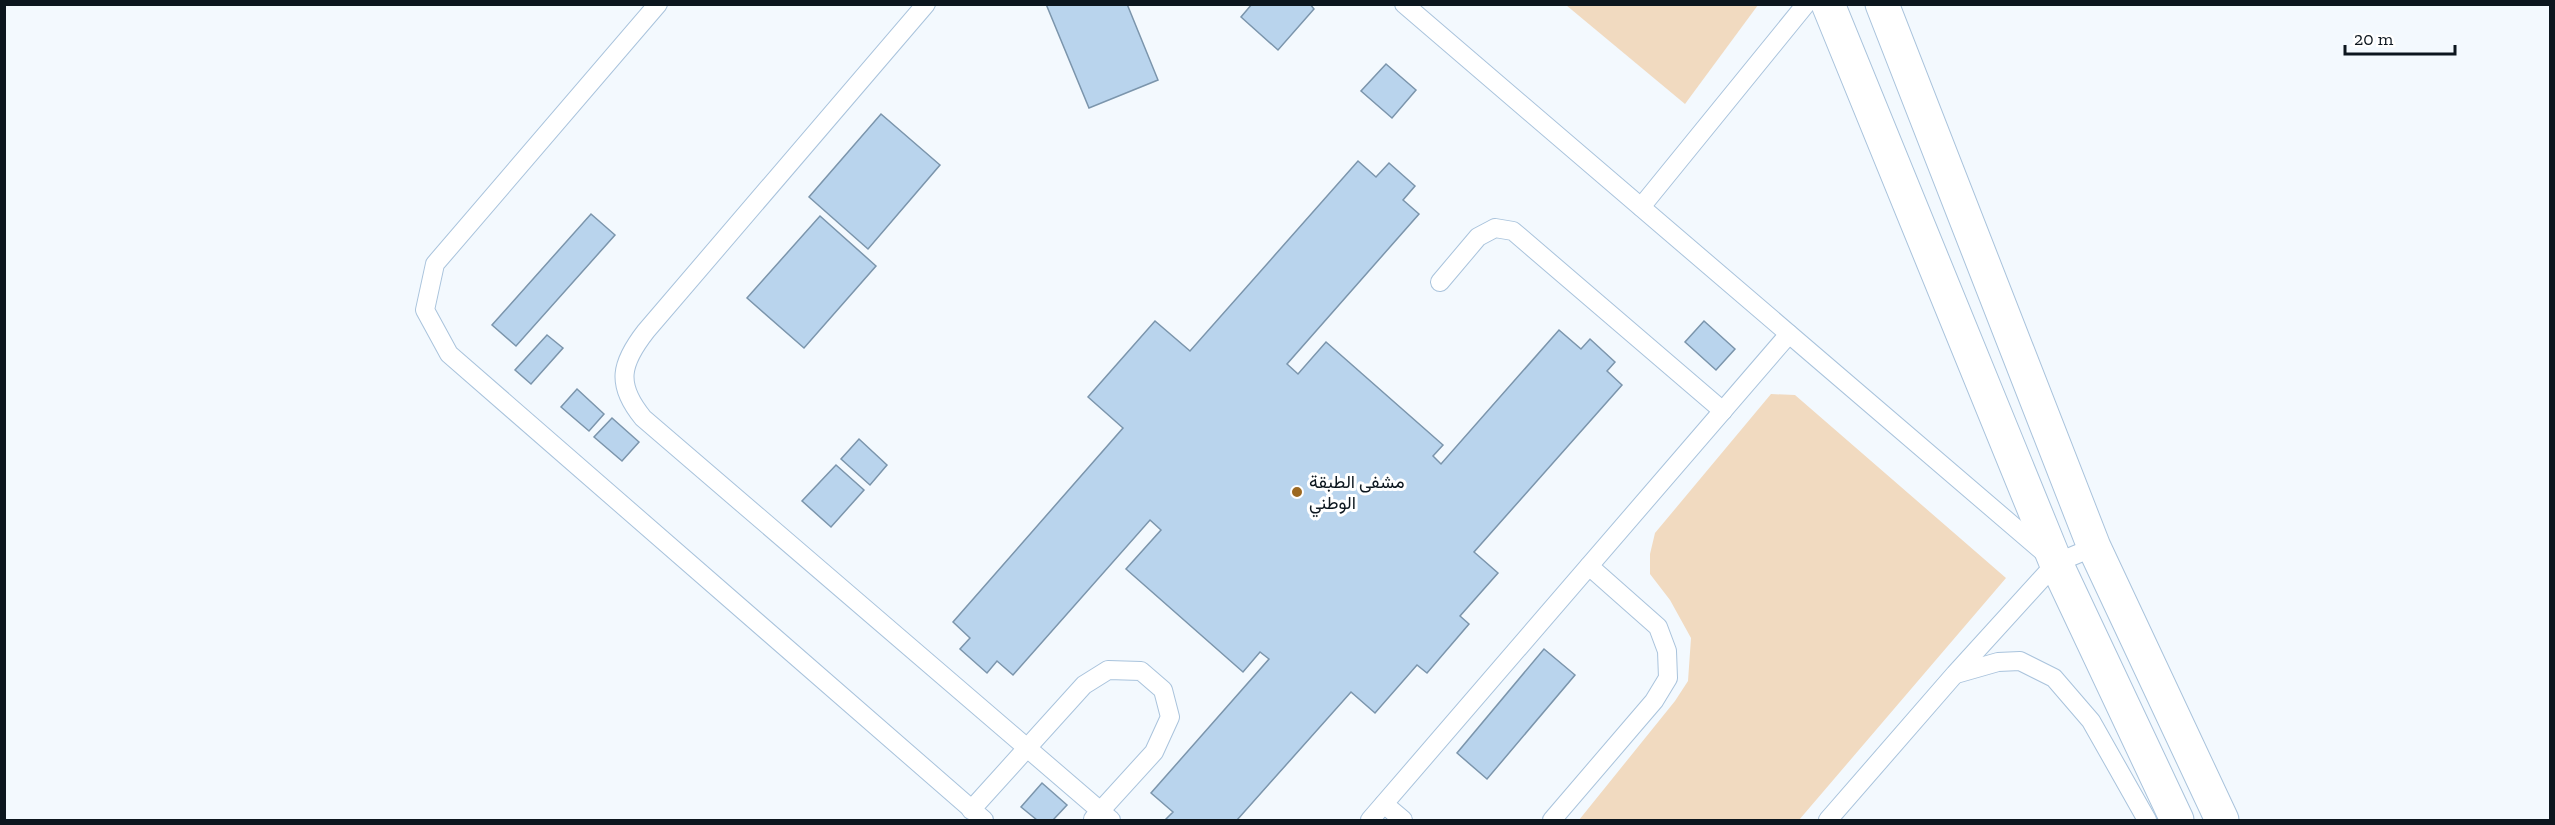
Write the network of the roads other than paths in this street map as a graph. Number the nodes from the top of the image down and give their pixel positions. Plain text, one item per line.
1 (658, 4) edge
2 (926, 4) edge
3 (1404, 4) edge
4 (1806, 4) edge
5 (1828, 4) edge
6 (1882, 4) edge
7 (1641, 207) junction
8 (1440, 282) dead end
9 (1789, 334) junction
10 (1723, 411) junction
11 (2094, 547) junction
12 (2056, 563) junction
13 (1588, 566) junction
14 (1955, 674) junction
15 (1027, 748) junction
16 (1384, 804) junction
17 (977, 815) edge
18 (1101, 817) edge
19 (1370, 820) edge
20 (1403, 820) edge
21 (1552, 820) edge
22 (1828, 820) edge
23 (2147, 820) edge
24 (2177, 820) edge
25 (2223, 820) edge

1 - 17 lane
2 - 15 lane
3 - 7 lane
4 - 7 lane
5 - 12 main road
6 - 11 main road
7 - 9 lane
8 - 10 lane
9 - 10 lane
9 - 12 lane
10 - 13 lane
11 - 12 lane
11 - 25 main road
12 - 14 lane
12 - 24 main road
13 - 16 lane
13 - 21 lane
14 - 22 lane
14 - 23 lane
15 - 17 lane
15 - 18 lane
15 - 18 lane
16 - 19 lane
16 - 20 lane

